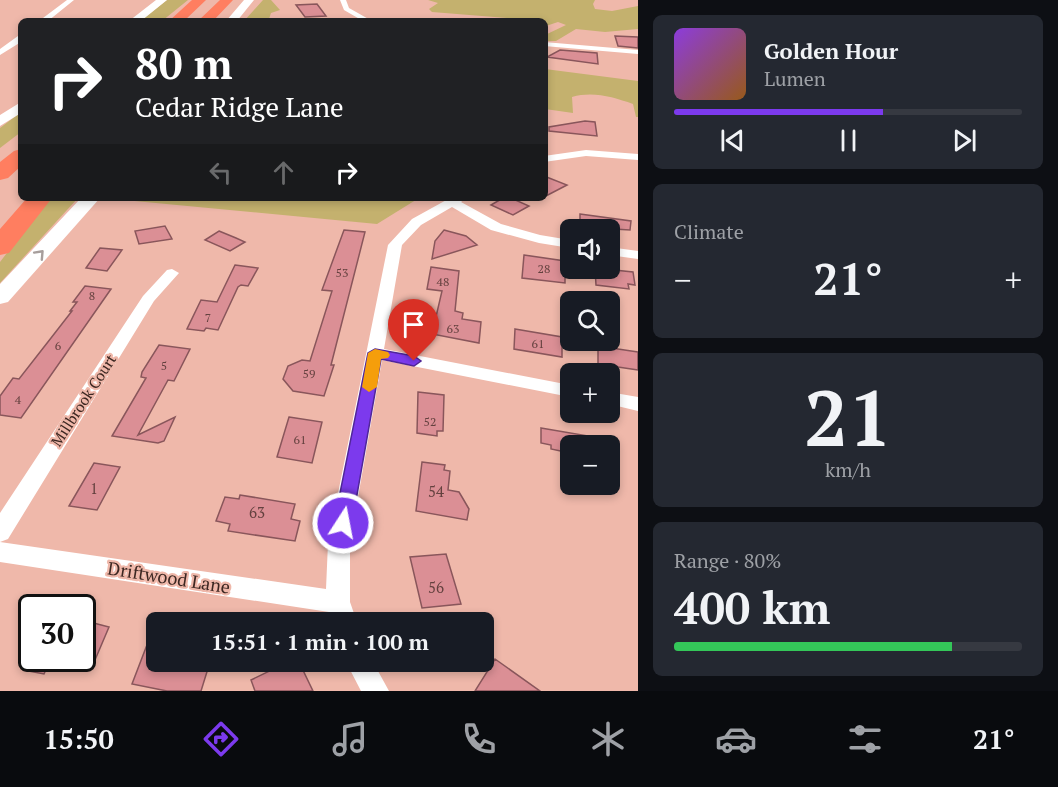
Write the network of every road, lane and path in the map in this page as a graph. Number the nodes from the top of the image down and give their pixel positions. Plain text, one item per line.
1 (71, 0) edge
2 (162, 0) edge
3 (200, 0) edge
4 (227, 0) edge
5 (249, 0) edge
6 (343, 0) edge
7 (47, 18) edge
8 (138, 18) edge
9 (179, 18) edge
10 (209, 18) edge
11 (234, 18) edge
12 (362, 18) edge
13 (18, 40) edge
14 (548, 44) edge
15 (638, 52) edge
16 (0, 53) edge
17 (18, 108) edge
18 (0, 122) edge
19 (18, 144) edge
20 (0, 157) edge
21 (638, 157) edge
22 (18, 158) edge
23 (548, 158) edge
24 (0, 173) edge
25 (18, 200) edge
26 (37, 201) edge
27 (88, 201) edge
28 (454, 201) edge
29 (457, 201) edge
30 (0, 217) edge
31 (560, 242) edge
32 (0, 247) edge
33 (620, 252) edge
34 (638, 255) edge
35 (172, 273) dead end
36 (0, 297) edge
37 (375, 353) junction
38 (560, 389) edge
39 (620, 400) edge
40 (638, 404) edge
41 (0, 532) edge
42 (0, 552) edge
43 (341, 612) edge
44 (365, 672) edge
45 (376, 691) edge

1 - 7 street
2 - 8 main road
3 - 9 highway
4 - 10 highway
5 - 11 main road
6 - 12 street
13 - 16 street
14 - 15 street
17 - 18 main road
19 - 20 highway
21 - 23 street
22 - 24 highway
25 - 30 highway
26 - 32 highway
36 -> 27 main road
28 - 37 street
29 - 31 street
33 - 34 street
35 - 41 street, Millbrook Court
37 - 38 street
37 - 43 street
39 - 40 street
42 - 43 street, Driftwood Lane
44 - 45 street

